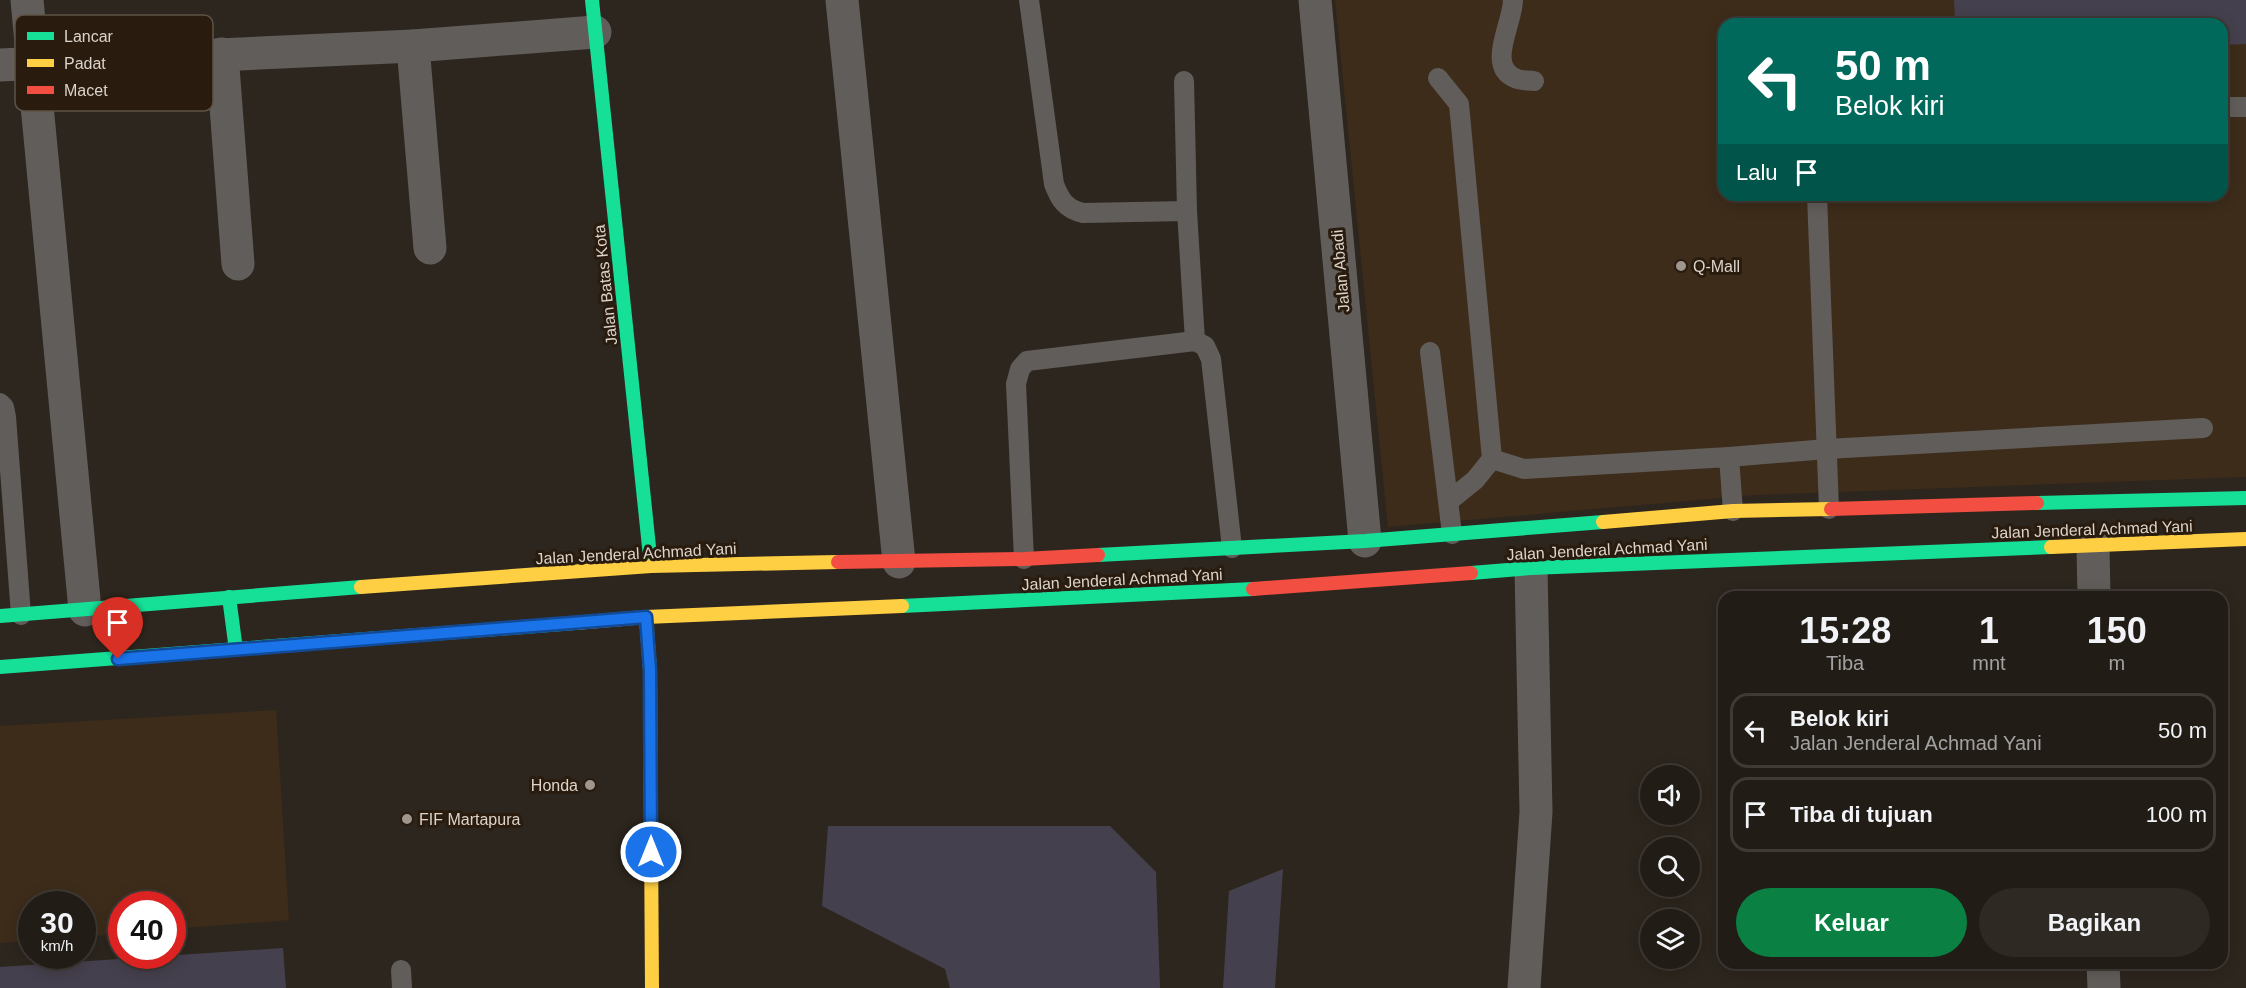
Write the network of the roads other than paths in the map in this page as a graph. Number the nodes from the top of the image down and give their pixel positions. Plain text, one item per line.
1 (27, 0) edge
2 (842, 0) edge
3 (1029, 0) edge
4 (1315, 0) edge
5 (1513, 0) edge
6 (29, 15) edge
7 (594, 16) edge
8 (413, 46) junction
9 (213, 54) edge
10 (222, 54) junction
11 (0, 64) edge
12 (15, 64) edge
13 (1438, 78) dead end
14 (1184, 81) dead end
15 (1533, 81) dead end
16 (2228, 107) edge
17 (2246, 107) edge
18 (39, 111) edge
19 (1817, 201) edge
20 (1187, 211) junction
21 (430, 248) dead end
22 (238, 264) dead end
23 (1195, 341) junction
24 (1430, 352) dead end
25 (0, 403) edge
26 (2203, 428) dead end
27 (1827, 449) junction
28 (1729, 457) junction
29 (1492, 459) junction
30 (2246, 498) edge
31 (1449, 501) junction
32 (1829, 509) junction
33 (1732, 511) junction
34 (1452, 534) junction
35 (2246, 539) edge
36 (1365, 542) junction
37 (2093, 546) junction
38 (1232, 548) junction
39 (1024, 559) junction
40 (898, 562) junction
41 (651, 566) junction
42 (1531, 568) junction
43 (2094, 591) edge
44 (229, 597) junction
45 (86, 610) junction
46 (21, 615) junction
47 (0, 616) edge
48 (646, 617) junction
49 (236, 650) junction
50 (0, 667) edge
51 (2103, 969) edge
52 (652, 988) edge
53 (1524, 988) edge
54 (2104, 988) edge

1 - 6 street
2 - 40 street
3 - 20 lane
4 - 36 street, Jalan Abadi
5 - 15 lane
7 - 8 street
7 - 41 main road, Jalan Batas Kota
8 - 10 street
8 - 21 street
9 - 10 street
10 - 22 street
11 - 12 street
13 - 29 lane
14 - 20 lane
16 - 17 lane
18 - 45 street
19 - 27 lane
20 - 23 lane
23 - 38 lane
23 - 39 lane
24 - 31 lane
25 - 46 lane
26 - 27 lane
27 - 28 lane
27 - 32 lane
28 - 29 lane
28 - 33 lane
29 - 31 lane
30 - 32 main road, Jalan Jenderal Achmad Yani
31 - 34 lane
32 - 33 main road, Jalan Jenderal Achmad Yani
33 - 34 main road, Jalan Jenderal Achmad Yani
34 - 36 main road, Jalan Jenderal Achmad Yani
35 - 37 main road, Jalan Jenderal Achmad Yani
36 - 38 main road, Jalan Jenderal Achmad Yani
37 - 42 main road, Jalan Jenderal Achmad Yani
37 - 43 street
38 - 39 main road, Jalan Jenderal Achmad Yani
39 - 40 main road, Jalan Jenderal Achmad Yani
40 - 41 main road, Jalan Jenderal Achmad Yani
41 - 44 main road, Jalan Jenderal Achmad Yani
42 - 48 main road, Jalan Jenderal Achmad Yani
42 - 53 street
44 - 45 main road, Jalan Jenderal Achmad Yani
44 - 49 main road
45 - 46 main road, Jalan Jenderal Achmad Yani
46 - 47 main road, Jalan Jenderal Achmad Yani
48 - 49 main road, Jalan Jenderal Achmad Yani
48 - 52 main road
49 - 50 main road, Jalan Jenderal Achmad Yani
51 - 54 street

